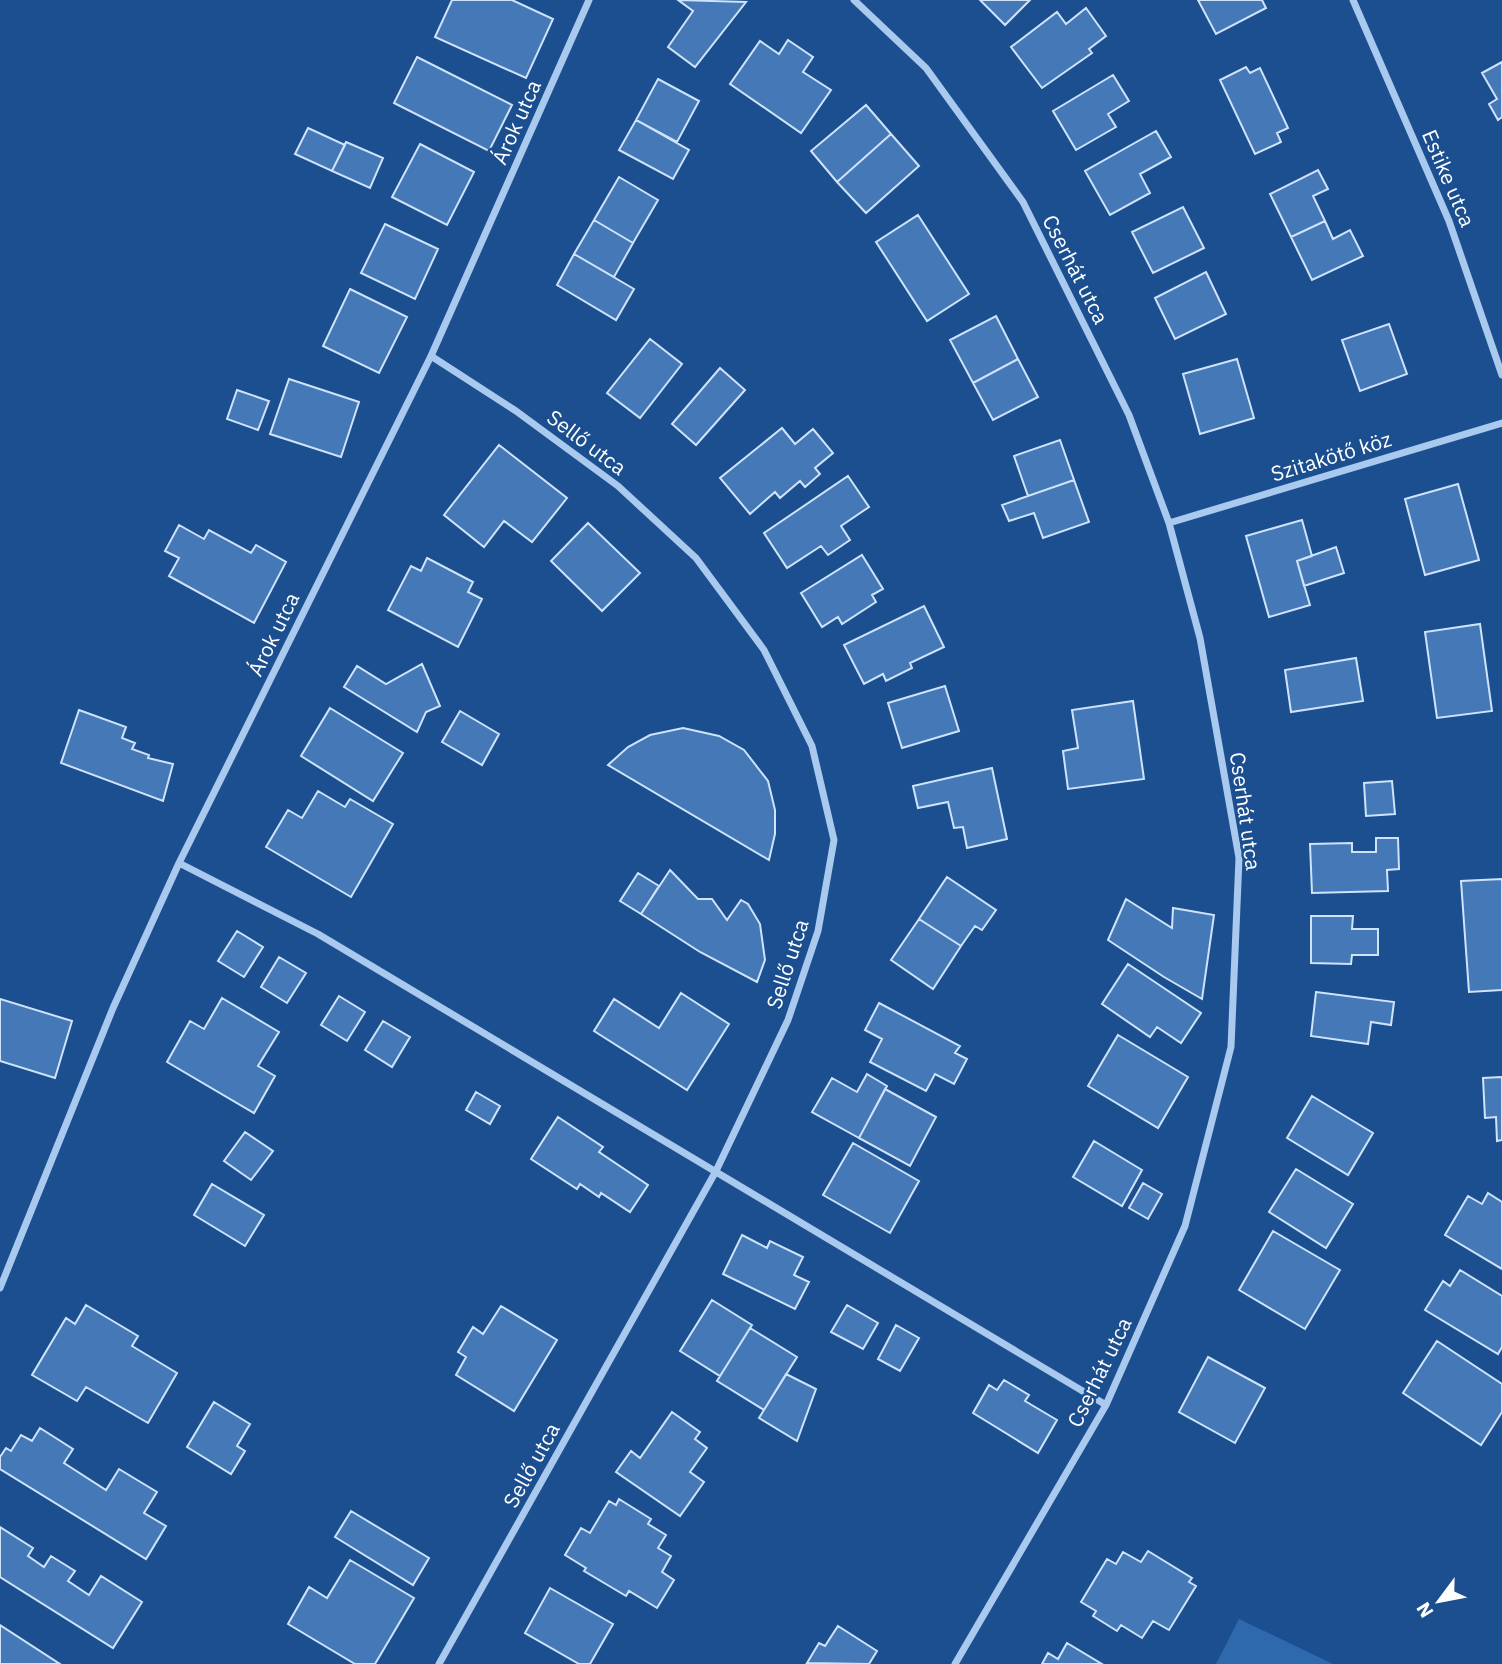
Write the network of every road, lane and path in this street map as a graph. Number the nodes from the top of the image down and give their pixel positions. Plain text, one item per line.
1 (589, 0) edge
2 (854, 0) edge
3 (1353, 0) edge
4 (431, 356) junction
5 (1502, 374) edge
6 (1502, 423) edge
7 (1169, 523) junction
8 (179, 863) junction
9 (716, 1171) junction
10 (0, 1288) edge
11 (1106, 1405) junction
12 (439, 1664) edge
13 (955, 1664) edge

1 - 4 street, Árok utca
2 - 7 street, Cserhát utca
3 - 5 street, Estike utca
4 - 8 street, Árok utca
4 - 9 street, Sellő utca
6 - 7 street, Szitakötő köz
7 - 11 street, Cserhát utca
8 - 9 street
8 - 10 street, Árok utca
9 - 11 street
9 - 12 street, Sellő utca
11 - 13 street, Cserhát utca

